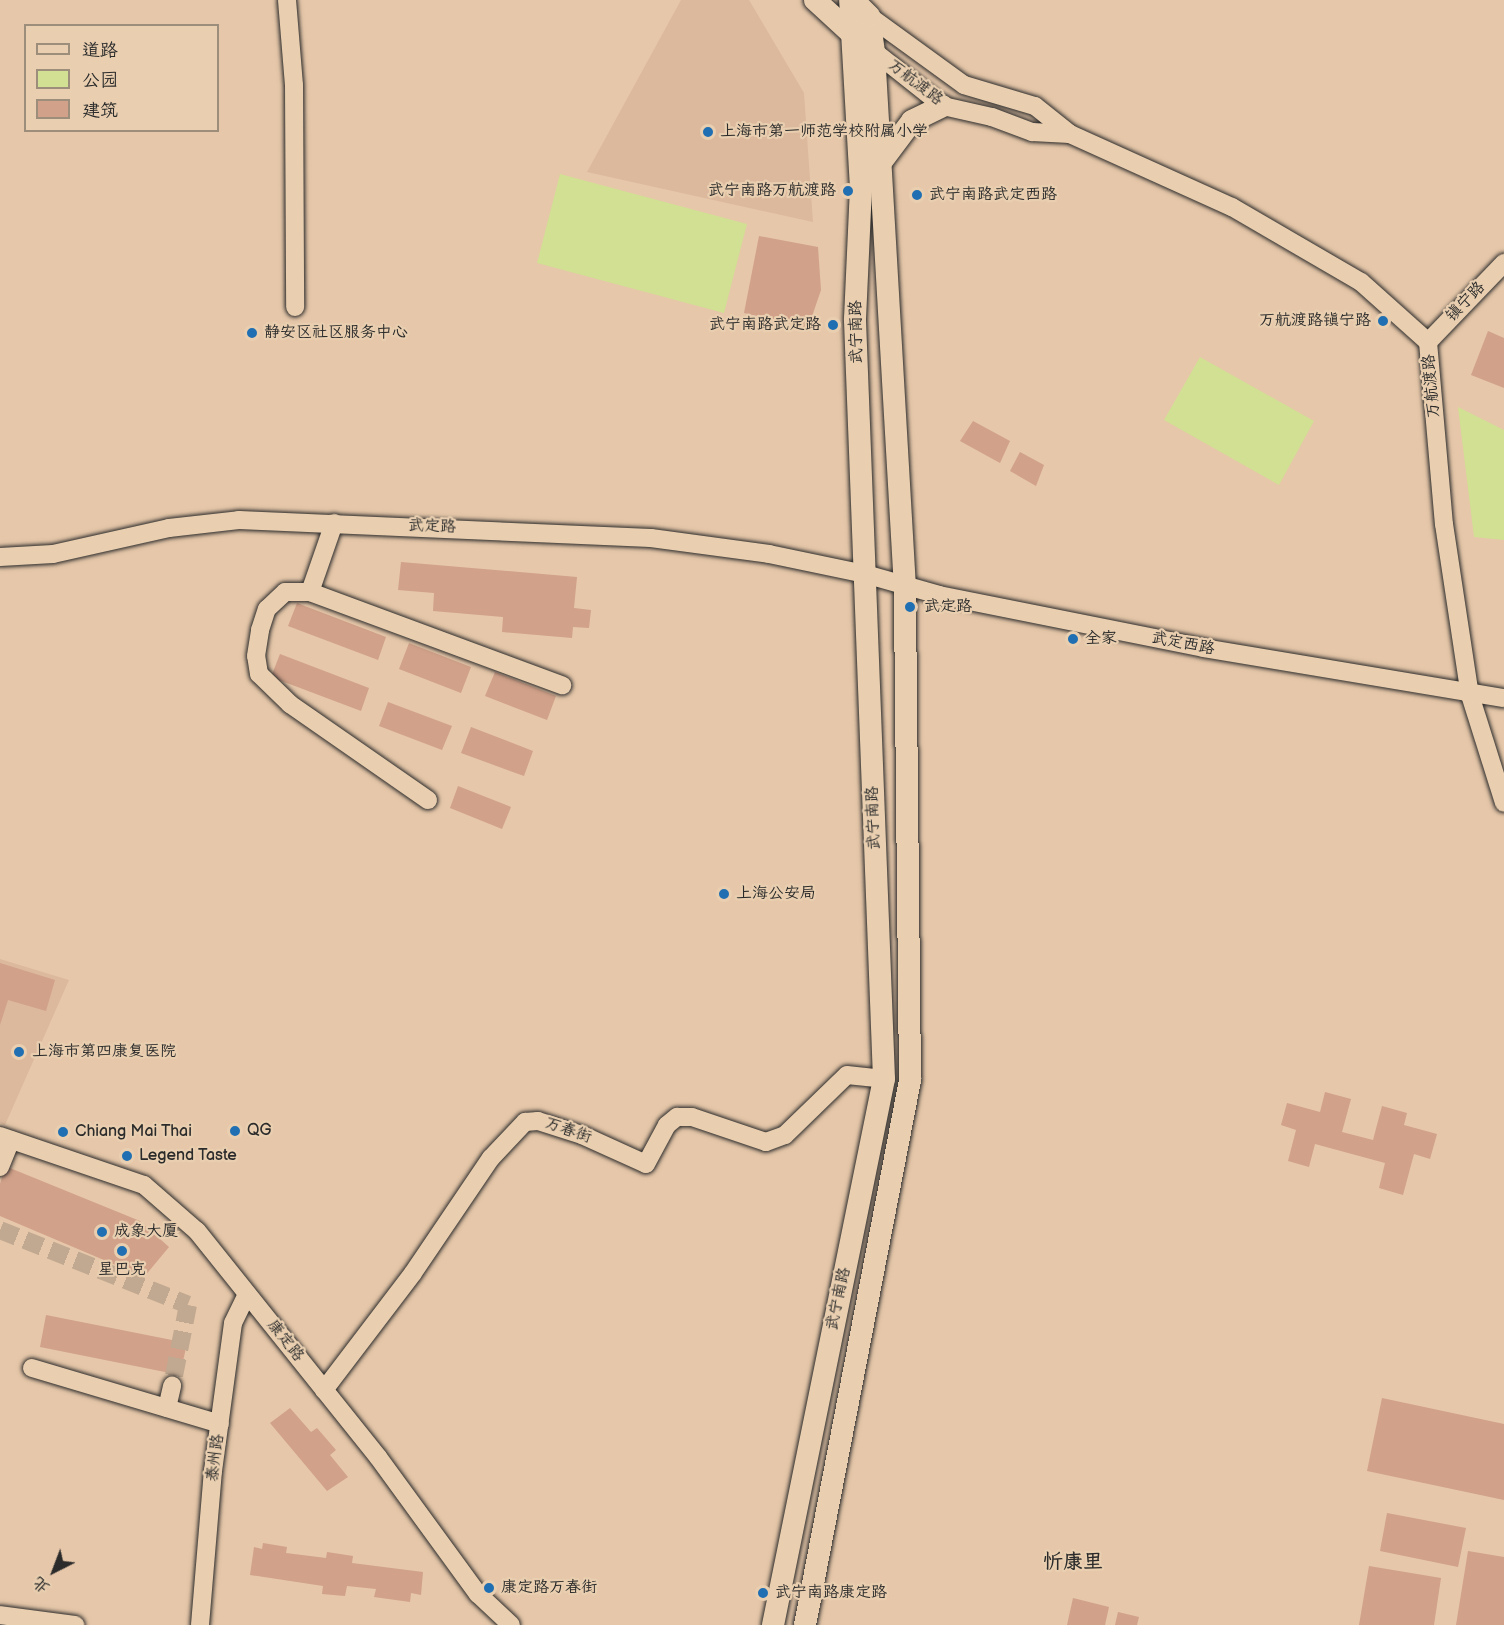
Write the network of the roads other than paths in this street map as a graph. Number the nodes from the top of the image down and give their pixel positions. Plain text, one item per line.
1 (287, 0) edge
2 (814, 0) edge
3 (851, 0) edge
4 (869, 16) junction
5 (849, 31) junction
6 (874, 52) junction
7 (943, 106) junction
8 (1070, 134) junction
9 (879, 165) junction
10 (1504, 262) edge
11 (295, 307) dead end
12 (1428, 342) junction
13 (334, 524) junction
14 (0, 557) edge
15 (865, 574) junction
16 (906, 588) junction
17 (310, 592) junction
18 (562, 685) dead end
19 (1470, 695) junction
20 (1504, 698) edge
21 (1497, 756) edge
22 (428, 800) dead end
23 (1504, 802) edge
24 (884, 1079) junction
25 (6, 1138) edge
26 (0, 1167) edge
27 (247, 1294) junction
28 (32, 1368) dead end
29 (172, 1386) tunnel mouth
30 (324, 1390) junction
31 (167, 1408) junction
32 (220, 1424) junction
33 (0, 1615) edge
34 (75, 1625) edge
35 (200, 1625) edge
36 (511, 1625) edge
37 (773, 1625) edge
38 (805, 1625) edge

1 - 11 street
2 - 5 main road, 万航渡路
3 - 4 main road, 万航渡路
3 - 5 main road, 武宁南路
4 - 6 main road, 武宁南路
4 - 8 street, 万航渡路
5 - 6 street, 万航渡路
5 - 15 main road, 武宁南路
6 - 7 street, 万航渡路
6 - 9 main road, 武宁南路
7 - 8 street, 万航渡路
7 - 9 main road
8 - 12 street, 万航渡路
9 - 16 main road, 武宁南路
10 - 12 street, 镇宁路
12 - 19 street, 万航渡路
13 - 14 street, 武定路
13 - 15 street, 武定路
13 - 17 street
15 - 16 street, 武定西路
15 - 24 main road, 武宁南路
16 - 19 street, 武定西路
16 - 38 main road, 武宁南路
17 - 18 street
17 - 22 street
19 - 20 street, 武定西路
19 - 21 street, 万航渡路
21 - 23 street, 万航渡路
24 - 30 street, 万春街
24 - 37 main road, 武宁南路
25 - 26 street
25 - 27 street, 康定路
27 - 30 street, 康定路
27 - 32 street, 泰州路
28 - 31 street
29 - 31 street
30 - 36 street, 康定路
31 - 32 street
32 - 35 street, 泰州路
33 - 34 street

